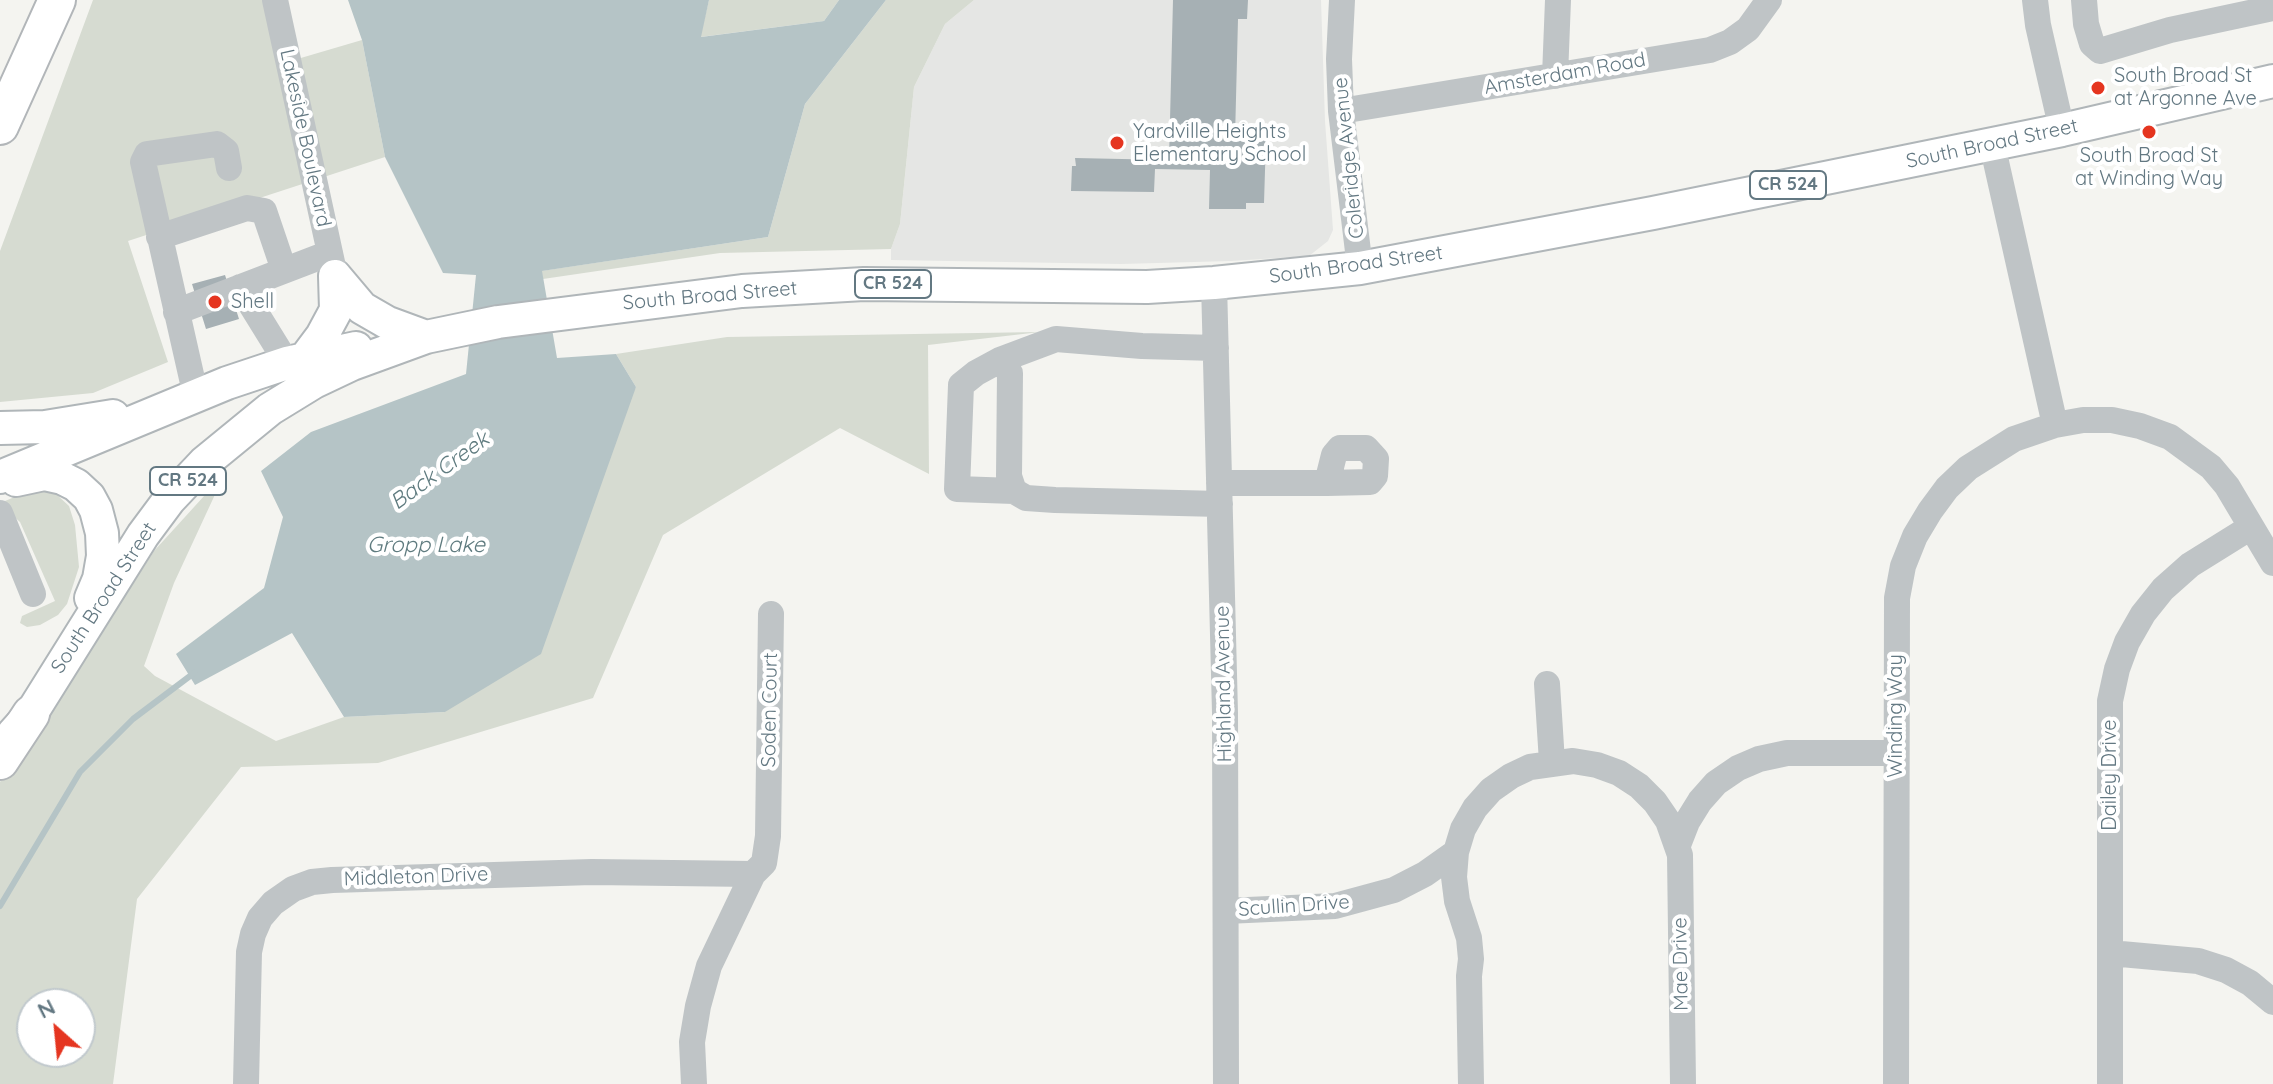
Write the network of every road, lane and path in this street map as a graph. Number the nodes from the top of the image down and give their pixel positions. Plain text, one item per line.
1 (57, 0) edge
2 (275, 0) edge
3 (1342, 0) edge
4 (1558, 0) edge
5 (1769, 0) edge
6 (2035, 0) edge
7 (2084, 0) edge
8 (2273, 8) edge
9 (1555, 76) junction
10 (2273, 81) edge
11 (18, 83) junction
12 (1341, 111) junction
13 (0, 126) edge
14 (2062, 130) junction
15 (1992, 144) junction
16 (0, 155) edge
17 (229, 168) dead end
18 (159, 237) junction
19 (332, 265) junction
20 (1360, 268) junction
21 (284, 270) junction
22 (1214, 283) junction
23 (240, 287) junction
24 (176, 312) junction
25 (434, 335) junction
26 (1216, 348) junction
27 (1000, 360) junction
28 (296, 362) junction
29 (227, 383) junction
30 (195, 392) junction
31 (2055, 425) junction
32 (0, 428) edge
33 (0, 480) edge
34 (1327, 483) dead end
35 (1014, 491) junction
36 (1219, 494) junction
37 (0, 513) edge
38 (2251, 527) junction
39 (2273, 563) edge
40 (33, 594) dead end
41 (771, 614) dead end
42 (69, 653) junction
43 (1547, 684) dead end
44 (31, 714) junction
45 (0, 752) edge
46 (1896, 753) junction
47 (0, 761) edge
48 (1552, 762) junction
49 (1678, 845) junction
50 (1456, 852) junction
51 (753, 874) junction
52 (1226, 911) junction
53 (2110, 953) junction
54 (2273, 1002) edge
55 (246, 1084) edge
56 (694, 1084) edge
57 (1226, 1084) edge
58 (1471, 1084) edge
59 (1683, 1084) edge
60 (1896, 1084) edge
61 (2110, 1084) edge

1 - 11 highway
2 - 19 street, Lakeside Boulevard
3 - 12 street, Coleridge Avenue
4 - 9 street
5 - 9 street, Amsterdam Road
6 - 14 street
7 - 8 street
9 - 12 street, Amsterdam Road
10 - 14 main road, South Broad Street / CR 524
11 - 13 highway
11 - 16 highway
12 - 20 street, Coleridge Avenue
14 - 15 main road, South Broad Street / CR 524
15 - 20 main road, South Broad Street / CR 524
15 - 31 street
17 - 18 street
18 - 21 street
18 - 24 street
19 - 21 street
19 - 25 main road
19 - 28 main road
20 - 22 main road, South Broad Street / CR 524
21 - 23 street
22 - 25 main road, South Broad Street / CR 524
22 - 26 street, Highland Avenue
23 - 24 street
23 - 28 street
24 - 30 street
25 - 28 main road, South Broad Street / CR 524
25 - 42 main road, South Broad Street / CR 524
26 - 27 street
26 - 36 street, Highland Avenue
27 - 35 street
27 - 35 street
28 - 29 main road, South Broad Street / CR 524
29 - 30 main road
29 - 33 main road, South Broad Street / CR 524
30 - 32 main road
31 - 38 street, Winding Way
31 - 46 street, Winding Way
33 - 42 main road
34 - 36 street
35 - 36 street
36 - 52 street, Highland Avenue
37 - 40 street
38 - 39 street, Winding Way
38 - 53 street, Dailey Drive
41 - 51 street, Soden Court
42 - 44 main road, South Broad Street / CR 524
43 - 48 street
44 - 45 main road, South Broad Street / CR 524
44 - 47 highway
46 - 49 street
46 - 60 street, Winding Way
48 - 49 street
48 - 50 street
49 - 59 street, Mae Drive
50 - 52 street, Scullin Drive
50 - 58 street
51 - 55 street, Middleton Drive
51 - 56 street, Soden Court
52 - 57 street, Highland Avenue
53 - 54 street
53 - 61 street, Dailey Drive

